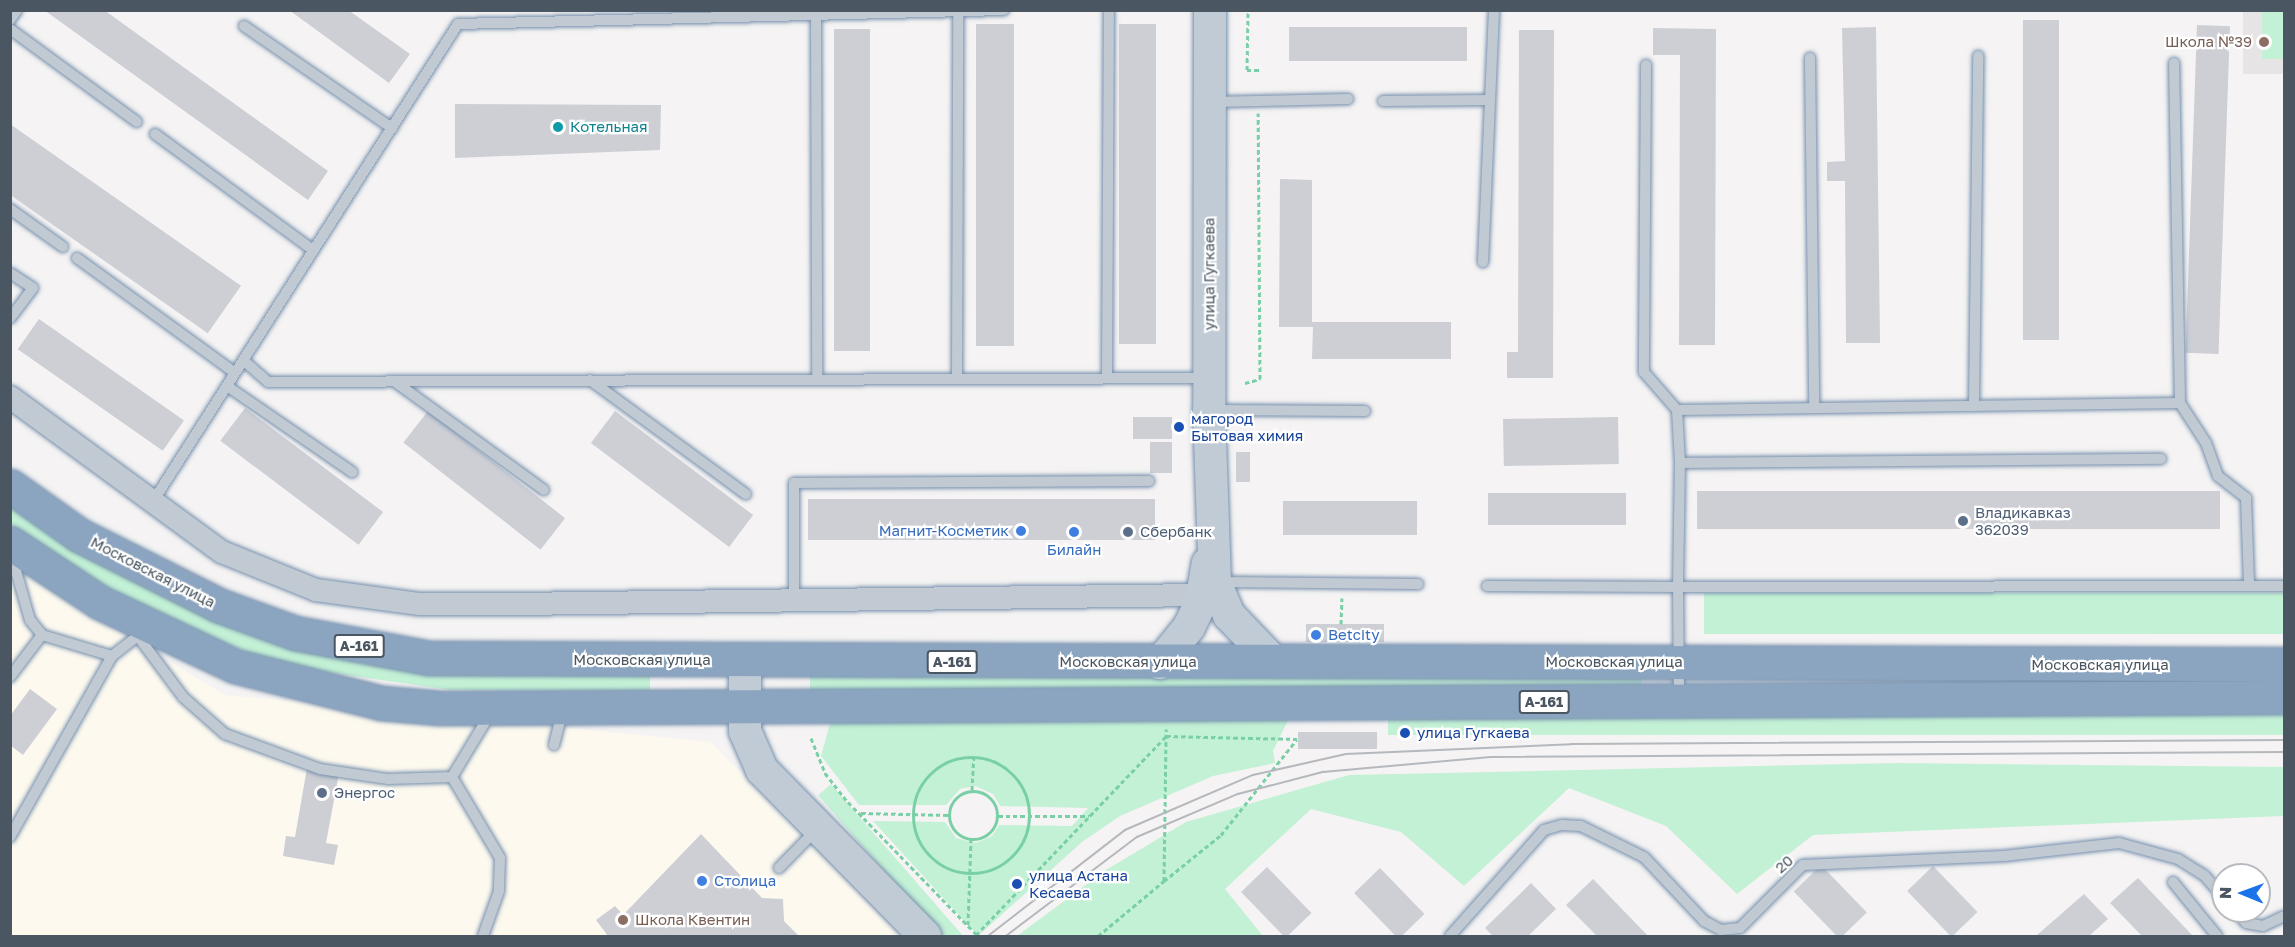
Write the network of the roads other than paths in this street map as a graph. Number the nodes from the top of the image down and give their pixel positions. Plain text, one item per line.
1 (17, 10) edge
2 (1004, 10) edge
3 (1110, 10) edge
4 (1210, 10) edge
5 (1494, 10) edge
6 (958, 12) edge
7 (816, 15) junction
8 (10, 20) edge
9 (244, 26) dead end
10 (10, 29) edge
11 (1978, 56) dead end
12 (1810, 58) dead end
13 (2174, 63) dead end
14 (1646, 65) dead end
15 (1348, 99) dead end
16 (1490, 100) junction
17 (1383, 101) dead end
18 (1209, 102) junction
19 (137, 122) dead end
20 (392, 128) junction
21 (154, 134) dead end
22 (10, 209) edge
23 (63, 247) dead end
24 (314, 250) junction
25 (76, 258) dead end
26 (1483, 262) dead end
27 (10, 273) edge
28 (10, 318) edge
29 (243, 360) junction
30 (235, 373) junction
31 (957, 378) junction
32 (1107, 378) junction
33 (1209, 378) junction
34 (817, 379) junction
35 (590, 380) junction
36 (394, 381) junction
37 (227, 386) junction
38 (10, 397) edge
39 (2180, 403) junction
40 (1974, 406) junction
41 (1814, 408) junction
42 (1677, 410) junction
43 (1209, 411) junction
44 (1365, 411) dead end
45 (2161, 459) dead end
46 (1680, 463) junction
47 (352, 472) dead end
48 (1149, 482) dead end
49 (10, 486) edge
50 (544, 490) dead end
51 (746, 494) dead end
52 (152, 503) junction
53 (10, 543) edge
54 (10, 553) edge
55 (1418, 584) dead end
56 (1487, 586) dead end
57 (2250, 586) junction
58 (2284, 586) edge
59 (1678, 587) junction
60 (1209, 589) junction
61 (794, 601) junction
62 (99, 602) junction
63 (42, 635) junction
64 (139, 635) junction
65 (112, 656) junction
66 (745, 661) junction
67 (1273, 661) junction
68 (1160, 663) junction
69 (1678, 663) junction
70 (2284, 664) edge
71 (10, 677) edge
72 (2284, 697) edge
73 (1679, 700) junction
74 (746, 707) junction
75 (494, 710) junction
76 (563, 710) junction
77 (554, 745) dead end
78 (452, 777) junction
79 (819, 828) junction
80 (10, 837) edge
81 (779, 868) dead end
82 (2173, 882) dead end
83 (2211, 883) edge
84 (2246, 923) edge
85 (2269, 923) edge
86 (483, 936) edge
87 (925, 936) edge
88 (1450, 936) edge
89 (2217, 936) edge

1 - 8 lane
2 - 6 lane
3 - 32 lane
4 - 18 street, улица Гугкаева
5 - 16 lane
6 - 7 lane
6 - 31 lane
7 - 20 lane
7 - 34 lane
9 - 20 lane
10 - 19 lane
11 - 40 lane
12 - 41 lane
13 - 39 lane
14 - 42 lane
15 - 18 lane
16 - 17 lane
16 - 26 lane
18 - 33 street, улица Гугкаева
20 - 24 lane
21 - 24 lane
22 - 23 lane
24 - 29 lane
25 - 30 lane
27 - 28 lane
29 - 30 lane
29 - 36 lane
30 - 37 lane
31 - 32 lane
31 - 34 lane
32 - 33 lane
33 - 43 street, улица Гугкаева
34 - 35 lane
35 - 36 lane
35 - 51 lane
36 - 50 lane
37 - 47 lane
37 - 52 lane
38 - 52 street
39 - 40 lane
39 - 57 lane
40 - 41 lane
41 - 42 lane
42 - 46 lane
43 - 44 lane
43 - 60 street, улица Гугкаева
45 - 46 lane
46 - 59 lane
48 - 61 lane
49 - 66 highway, Московская улица / А-161
52 - 61 street
53 - 62 highway, А-161
54 - 63 lane
55 - 60 lane
56 - 59 lane
57 - 58 lane
57 - 59 lane
59 - 69 lane
60 - 61 street
60 - 67 street
60 - 68 street, улица Гугкаева
62 - 64 lane
62 - 75 highway, А-161
63 - 65 lane
63 - 71 lane
64 - 65 lane
64 - 78 lane
65 - 80 lane
66 - 68 highway, Московская улица / А-161
66 - 74 street
67 - 68 highway, Московская улица / А-161
67 - 69 highway, Московская улица / А-161
69 - 70 highway, Московская улица / А-161
69 - 73 lane
72 - 73 highway, А-161
73 - 74 highway, А-161
74 - 76 highway, А-161
74 - 79 street
75 - 76 highway, А-161
75 - 78 lane
76 - 77 lane
78 - 86 lane
79 - 81 lane
79 - 87 street
82 - 89 lane
83 - 88 lane, 20
84 - 85 lane

